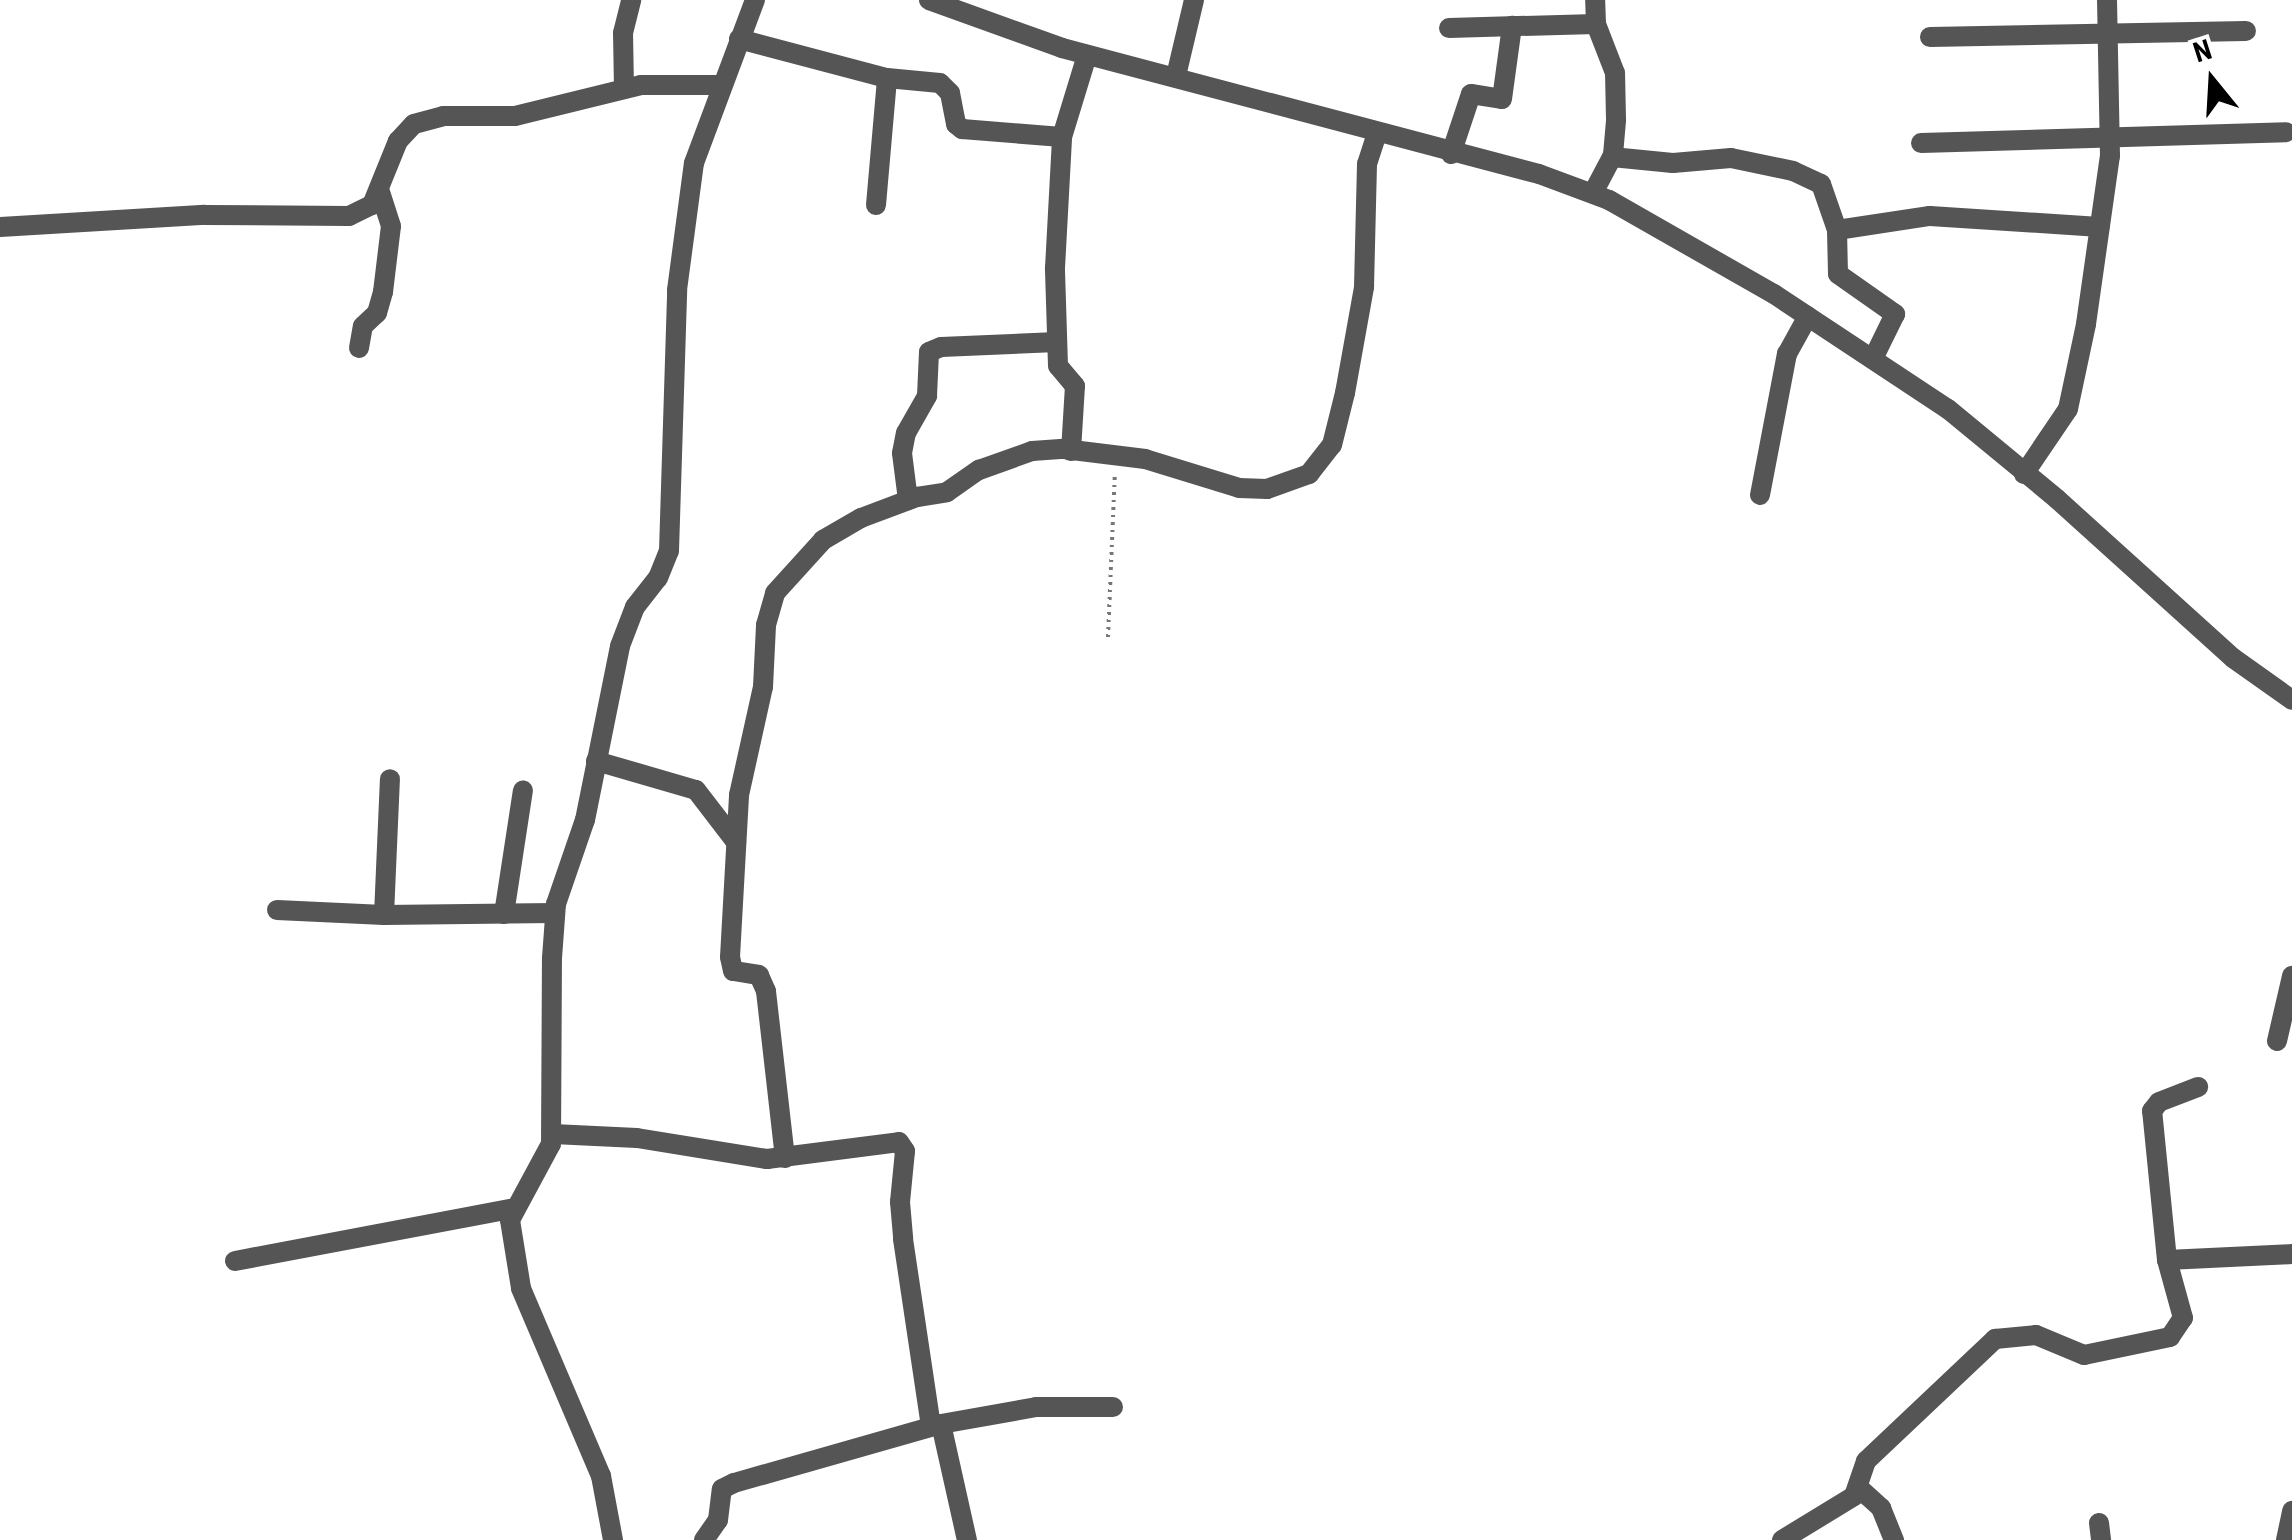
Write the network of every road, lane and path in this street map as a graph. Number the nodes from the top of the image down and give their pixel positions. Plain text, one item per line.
1 (631, 0) edge
2 (755, 0) edge
3 (929, 0) edge
4 (1194, 0) edge
5 (1595, 0) edge
6 (2106, 0) edge
7 (970, 7) edge
8 (1596, 24) junction
9 (1512, 26) junction
10 (1450, 28) dead end
11 (2246, 31) dead end
12 (2108, 35) junction
13 (1930, 38) dead end
14 (739, 39) junction
15 (1087, 55) junction
16 (1176, 76) junction
17 (887, 78) junction
18 (722, 85) junction
19 (624, 89) junction
20 (2286, 132) dead end
21 (1376, 134) junction
22 (2110, 135) junction
23 (1062, 137) junction
24 (1921, 144) dead end
25 (1453, 145) junction
26 (1605, 172) junction
27 (380, 194) junction
28 (876, 205) dead end
29 (0, 226) edge
30 (2100, 227) junction
31 (1837, 230) junction
32 (1808, 316) junction
33 (1057, 342) junction
34 (360, 348) dead end
35 (1874, 359) junction
36 (1072, 451) junction
37 (1115, 458) junction
38 (2024, 474) junction
39 (1760, 494) dead end
40 (908, 500) junction
41 (1108, 637) dead end
42 (2292, 700) edge
43 (596, 760) junction
44 (390, 779) dead end
45 (524, 790) dead end
46 (736, 842) junction
47 (277, 910) dead end
48 (555, 913) junction
49 (504, 914) junction
50 (384, 915) junction
51 (2292, 976) edge
52 (2277, 1040) dead end
53 (2198, 1088) dead end
54 (553, 1134) junction
55 (785, 1158) junction
56 (515, 1208) junction
57 (2292, 1254) edge
58 (2167, 1260) junction
59 (235, 1261) dead end
60 (1113, 1406) dead end
61 (936, 1425) junction
62 (1859, 1488) junction
63 (2292, 1511) edge
64 (613, 1540) edge
65 (704, 1540) edge
66 (966, 1540) edge
67 (1782, 1540) edge
68 (1894, 1540) edge
69 (2286, 1540) edge

1 - 19 street
2 - 14 street
3 - 7 street
4 - 16 street
5 - 8 street
6 - 12 street
7 - 15 street
8 - 9 street
8 - 26 street
9 - 10 street
9 - 25 street
11 - 12 street
12 - 13 street
12 - 22 street
14 - 17 street
14 - 18 street
15 - 16 street
15 - 23 street
16 - 21 street
17 - 23 street
17 - 28 street
18 - 19 street
18 - 43 street
19 - 27 street
20 - 22 street
21 - 25 street
21 - 37 street
22 - 24 street
22 - 30 street
23 - 33 street
25 - 26 street
26 - 31 street
26 - 32 street
27 - 29 street
27 - 34 street
30 - 31 street
30 - 38 street
31 - 35 street
32 - 35 street
32 - 39 street
33 - 36 street
33 - 40 street
35 - 38 street
36 - 37 street
36 - 40 street
37 - 41 path
38 - 42 street
40 - 46 street
43 - 46 street
43 - 48 street
44 - 50 street
45 - 49 street
46 - 55 street
47 - 50 street
48 - 49 street
48 - 54 street
49 - 50 street
51 - 52 street
53 - 58 street
54 - 55 street
54 - 56 street
55 - 61 street
56 - 59 street
56 - 64 street
57 - 58 street
58 - 62 street
60 - 61 street
61 - 65 street
61 - 66 street
62 - 67 street
62 - 68 street
63 - 69 street

